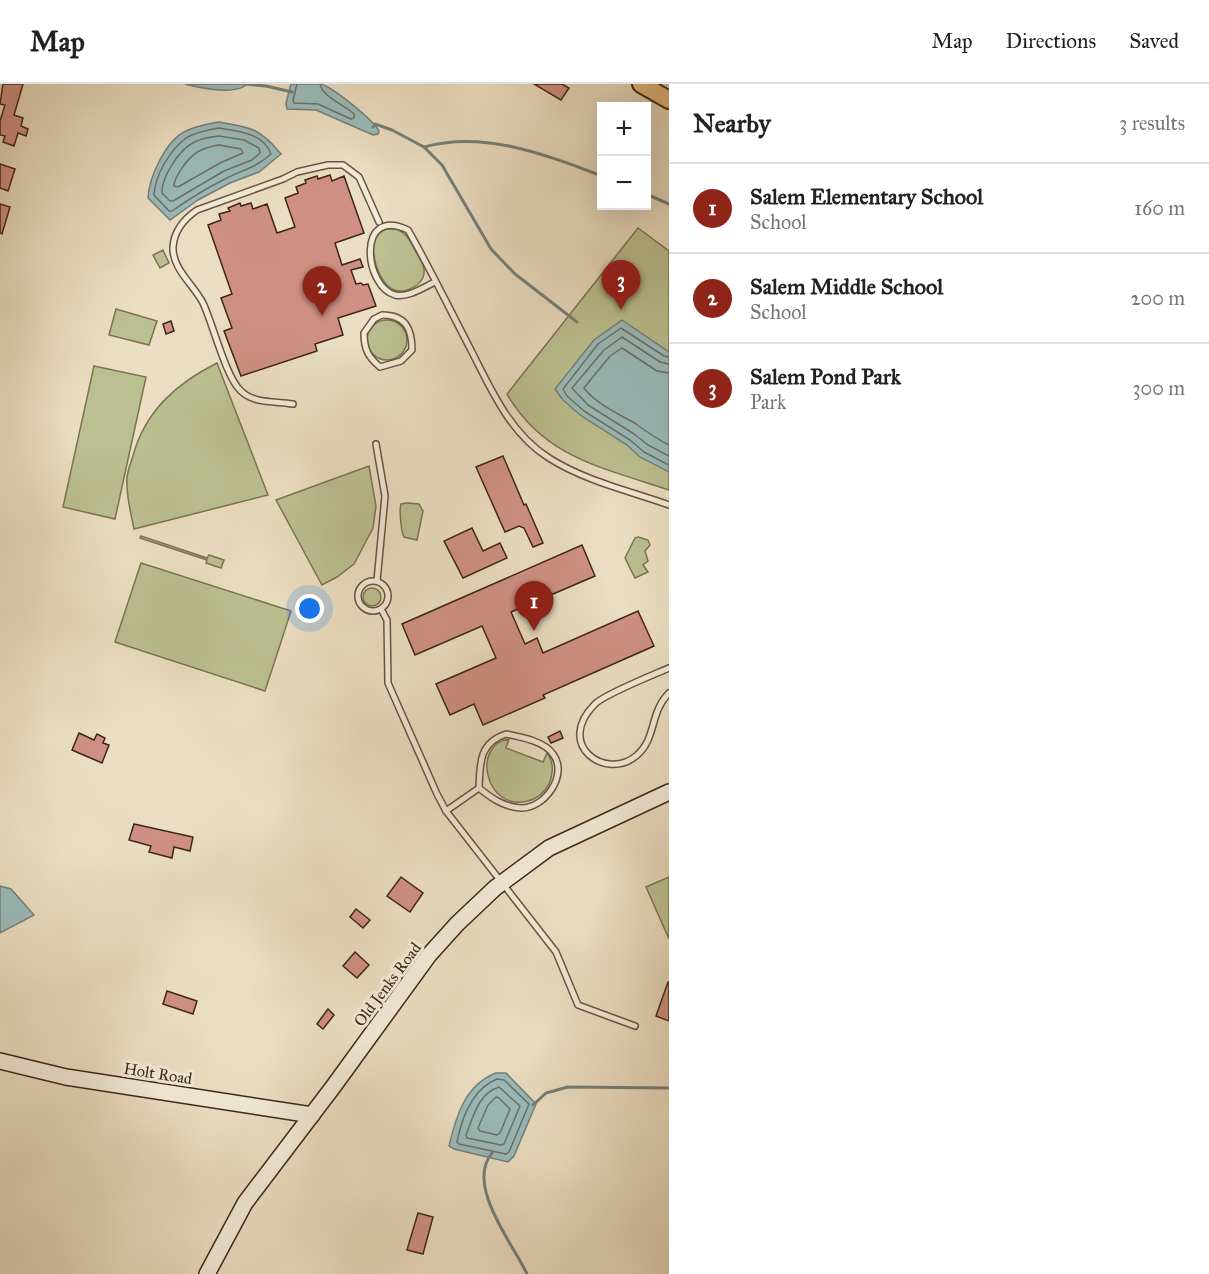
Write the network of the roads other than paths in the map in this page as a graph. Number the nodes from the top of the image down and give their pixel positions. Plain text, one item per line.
1 (641, 84) edge
2 (669, 100) edge
3 (379, 222) dead end
4 (435, 282) junction
5 (380, 367) joint
6 (293, 404) dead end
7 (376, 444) dead end
8 (669, 505) edge
9 (377, 581) junction
10 (381, 609) junction
11 (669, 668) edge
12 (669, 693) edge
13 (479, 788) junction
14 (669, 792) edge
15 (446, 811) junction
16 (502, 882) junction
17 (635, 1026) dead end
18 (0, 1061) edge
19 (312, 1114) junction
20 (207, 1274) edge

1 - 2 main road
3 - 6 lane
4 - 4 lane
4 - 8 lane
5 - 5 lane
7 - 9 lane
9 - 10 lane
9 - 10 lane
10 - 15 lane
11 - 12 lane
13 - 13 lane
13 - 15 lane
14 - 16 street, Old Jenks Road
15 - 16 lane
16 - 17 lane
16 - 19 street, Old Jenks Road
18 - 19 street, Holt Road
19 - 20 street, Old Jenks Road

